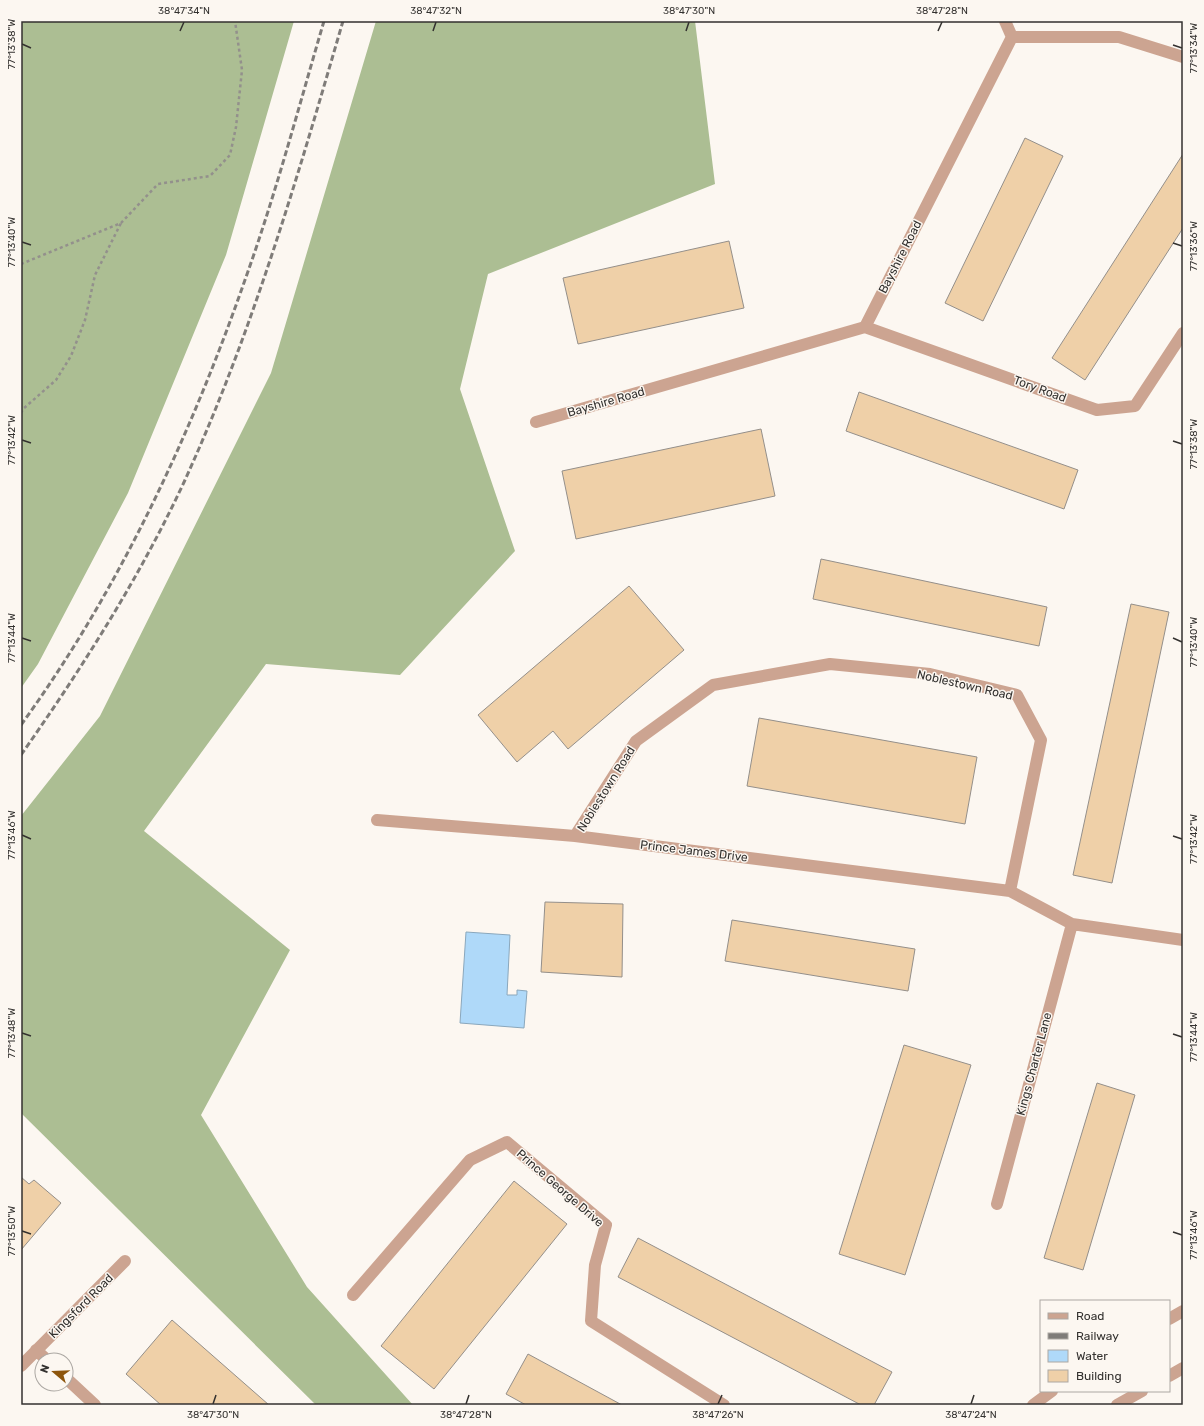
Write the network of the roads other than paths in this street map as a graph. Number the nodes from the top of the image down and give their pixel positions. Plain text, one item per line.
1 (1005, 21) edge
2 (1012, 36) junction
3 (1183, 57) edge
4 (865, 327) junction
5 (1183, 333) edge
6 (536, 422) dead end
7 (377, 820) dead end
8 (575, 836) junction
9 (1010, 891) junction
10 (1072, 924) junction
11 (1183, 940) edge
12 (997, 1204) dead end
13 (125, 1262) dead end
14 (354, 1294) dead end
15 (1183, 1311) edge
16 (1170, 1318) edge
17 (36, 1350) joint
18 (21, 1366) edge
19 (1183, 1368) edge
20 (1170, 1375) edge
21 (74, 1385) edge
22 (1051, 1392) edge
23 (1140, 1392) edge
24 (95, 1405) edge
25 (724, 1405) edge
26 (1033, 1405) edge
27 (1117, 1405) edge

1 - 2 street
2 - 3 street
2 - 4 street, Bayshire Road
4 - 5 street, Tory Road
4 - 6 street, Bayshire Road
7 - 8 street, Prince James Drive
8 - 9 street, Prince James Drive
8 - 9 street, Noblestown Road
9 - 10 street
10 - 11 street
10 - 12 street, Kings Charter Lane
13 - 17 street, Kingsford Road
14 - 25 street, Prince George Drive
15 - 16 street
17 - 18 street, Kingsford Road
19 - 20 street
21 - 24 street
22 - 26 street
23 - 27 street

